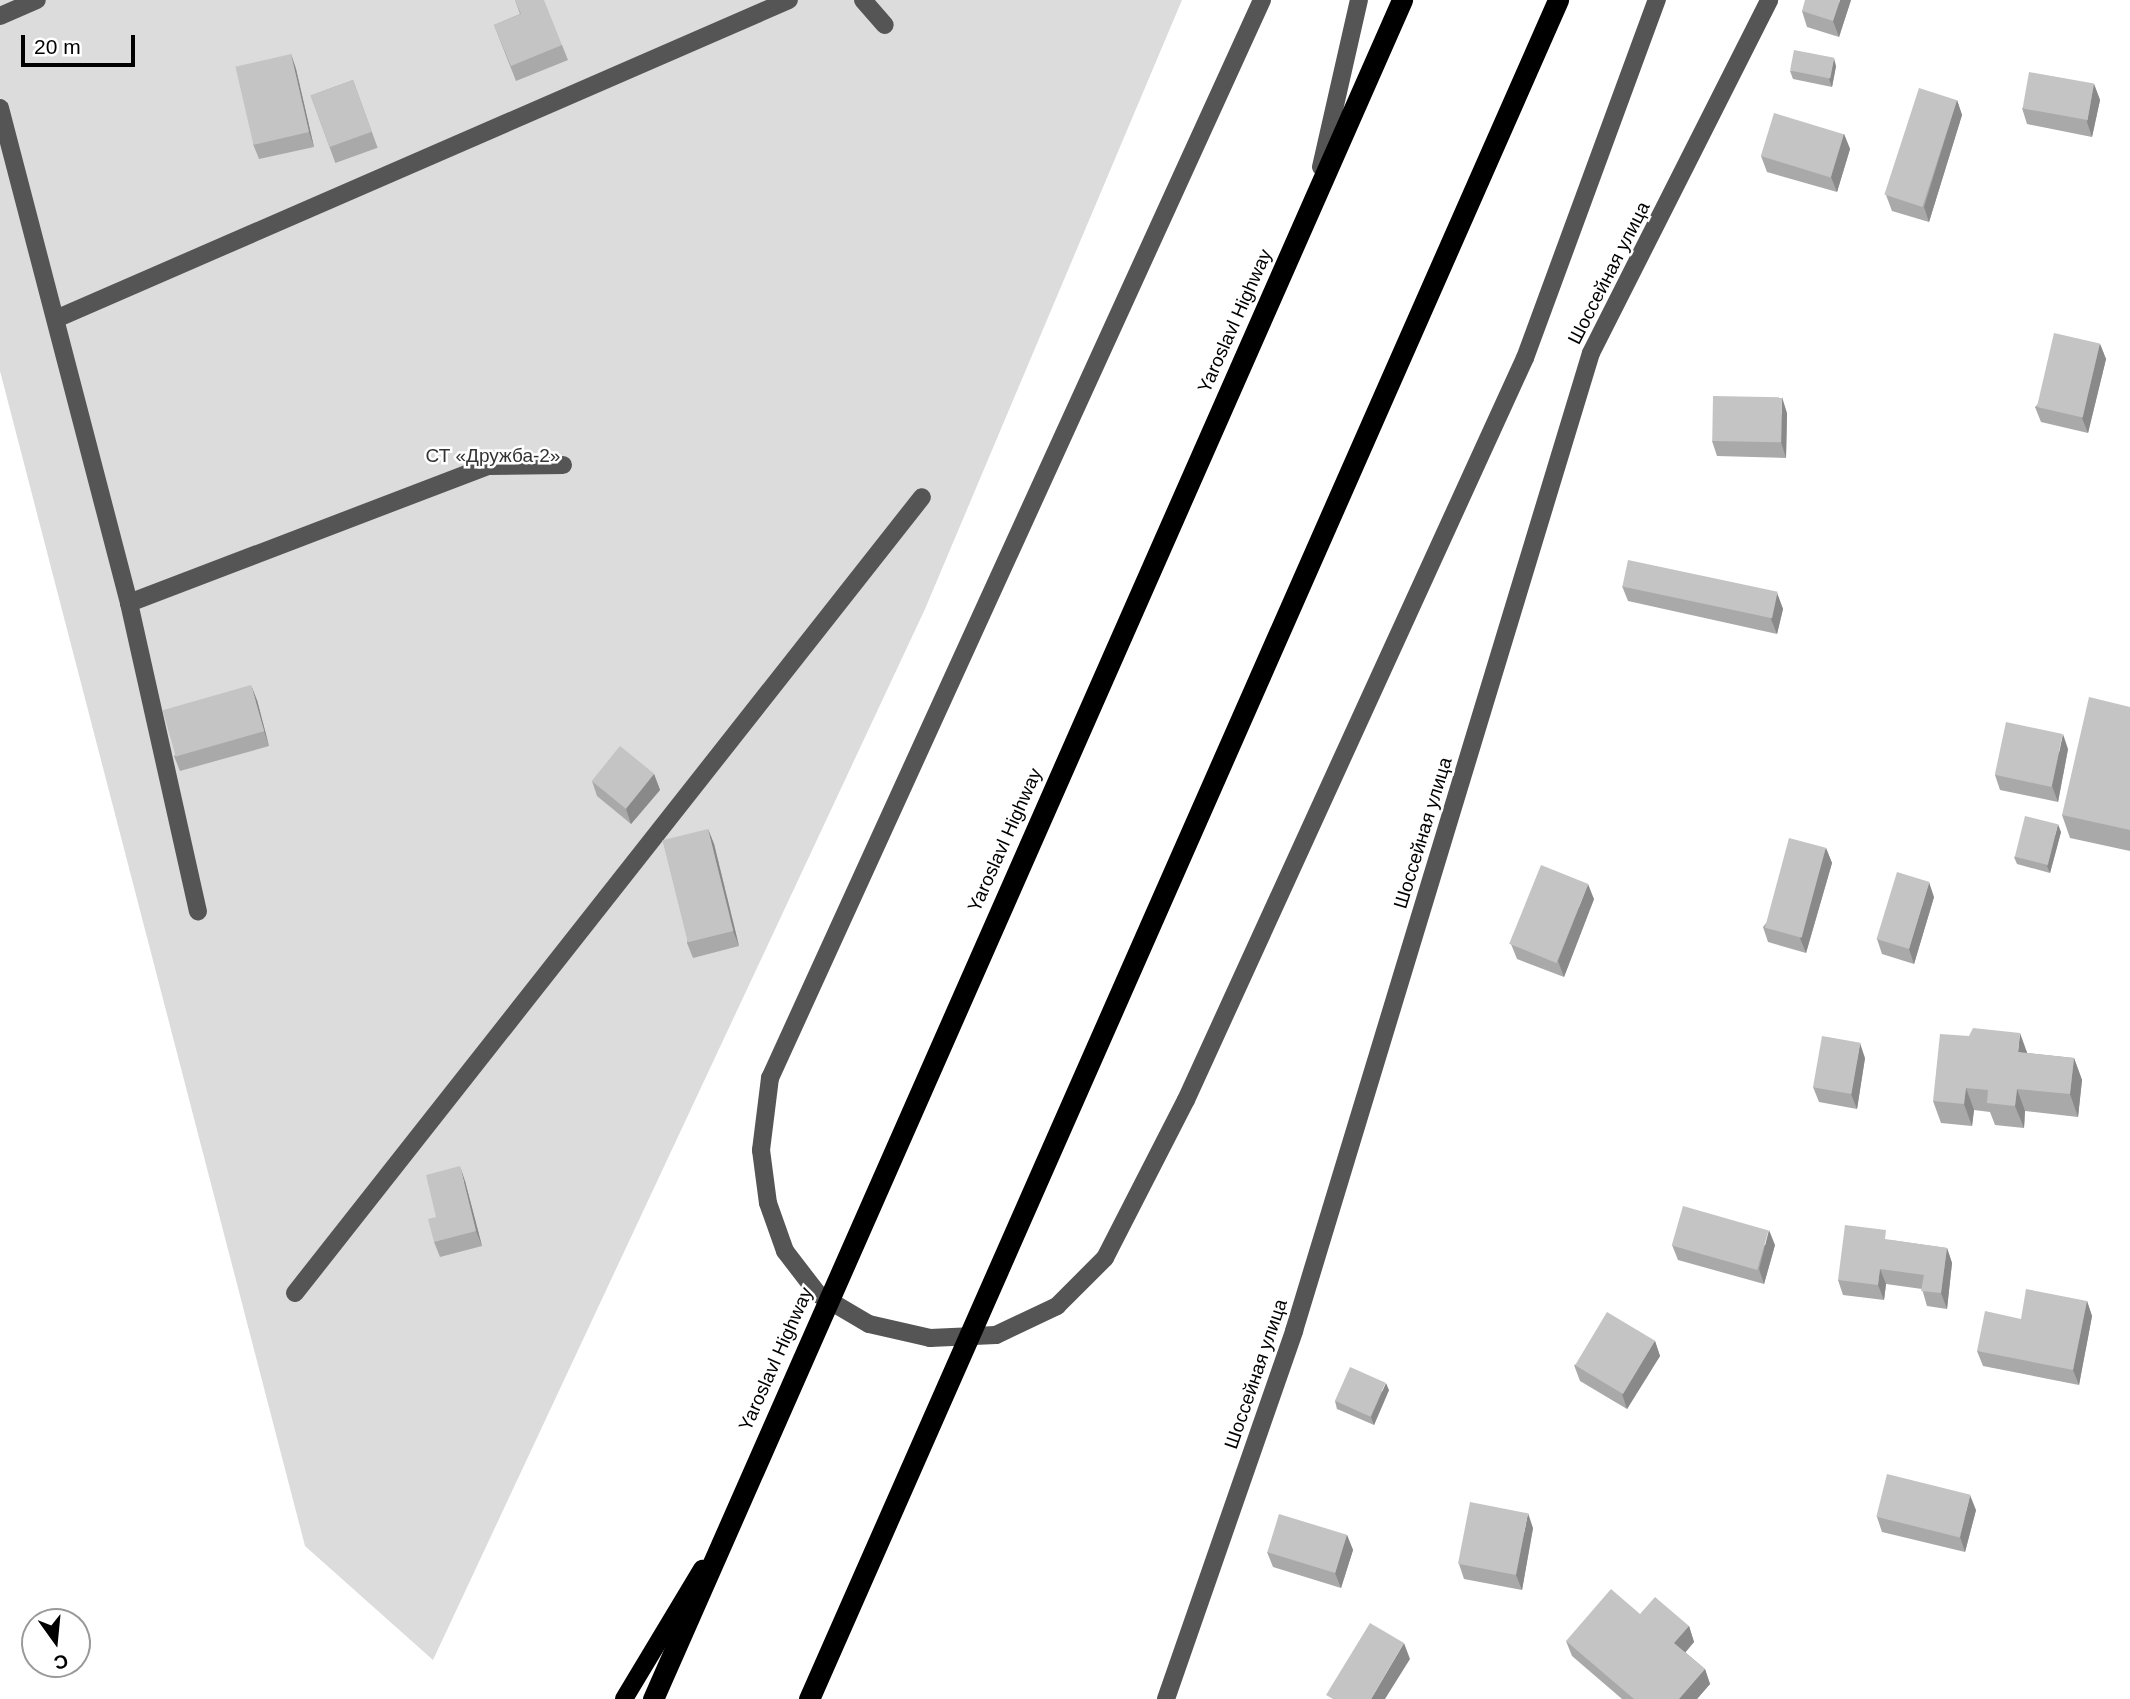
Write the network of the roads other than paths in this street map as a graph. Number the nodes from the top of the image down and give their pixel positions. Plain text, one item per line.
1 (37, 0) edge
2 (789, 0) edge
3 (863, 0) edge
4 (1262, 0) edge
5 (1359, 0) edge
6 (1402, 0) edge
7 (1558, 0) edge
8 (1657, 0) edge
9 (1769, 0) edge
10 (0, 16) edge
11 (885, 25) dead end
12 (0, 108) edge
13 (1314, 200) junction
14 (58, 318) junction
15 (563, 465) dead end
16 (922, 497) dead end
17 (128, 603) junction
18 (198, 911) dead end
19 (295, 1293) dead end
20 (729, 1524) junction
21 (624, 1699) edge
22 (653, 1699) edge
23 (808, 1699) edge
24 (1166, 1699) edge

1 - 10 street
2 - 14 street
3 - 11 street
4 - 8 street
5 - 13 street
6 - 13 highway, Yaroslavl Highway
7 - 23 highway
9 - 24 street, Шоссейная улица
12 - 14 street
13 - 20 highway, Yaroslavl Highway
14 - 17 street
15 - 17 street
16 - 19 street
17 - 18 street
20 - 21 main road
20 - 22 highway, Yaroslavl Highway

